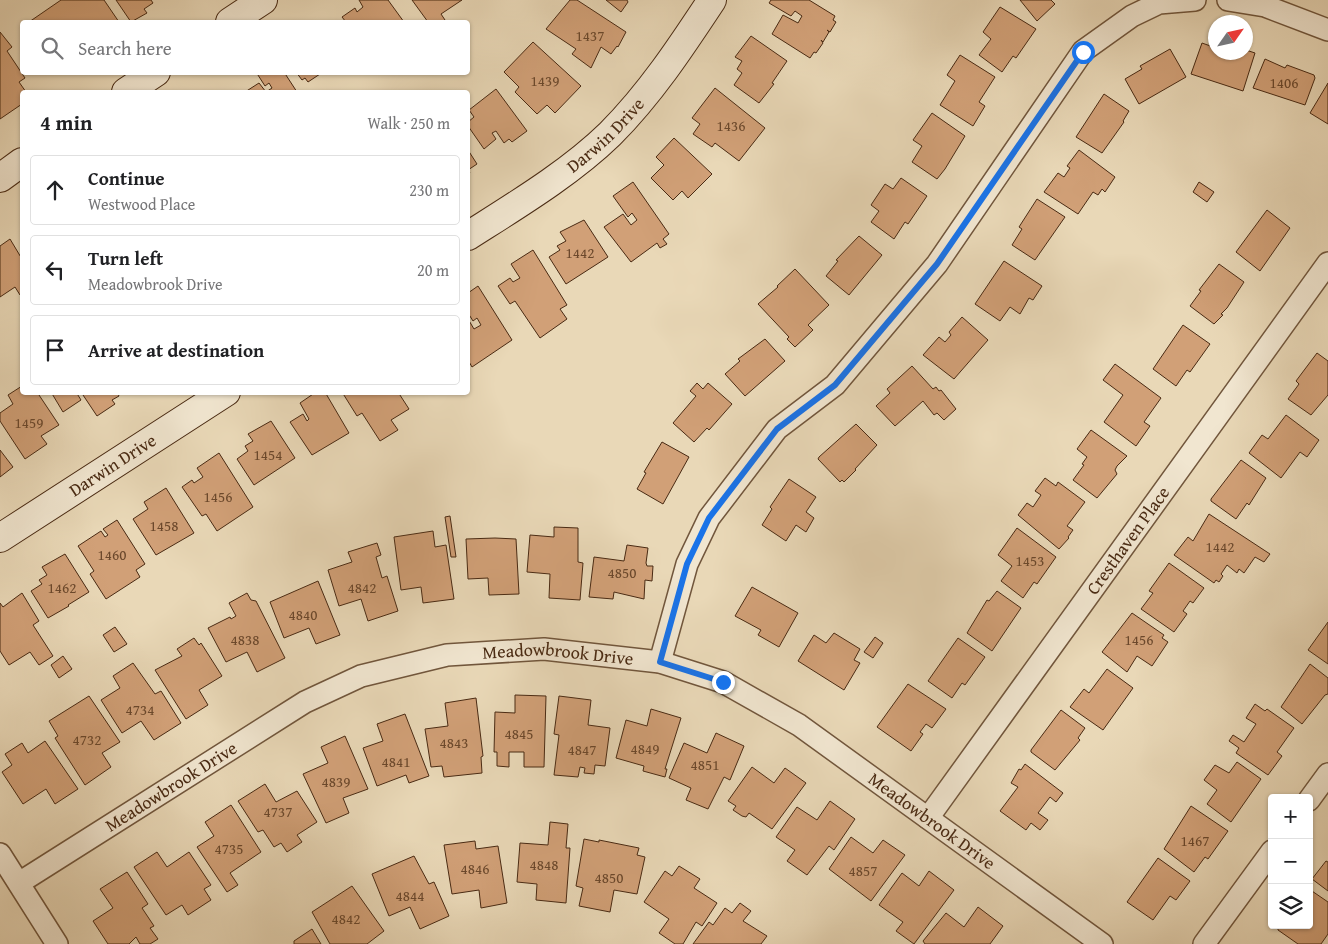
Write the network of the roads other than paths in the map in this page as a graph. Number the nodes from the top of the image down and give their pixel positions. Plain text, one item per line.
1 (712, 0) edge
2 (1195, 0) edge
3 (1228, 0) edge
4 (257, 2) edge
5 (233, 20) edge
6 (1328, 30) edge
7 (152, 75) edge
8 (129, 90) edge
9 (20, 163) edge
10 (0, 178) edge
11 (470, 235) edge
12 (1328, 263) edge
13 (221, 395) edge
14 (0, 538) edge
15 (660, 662) junction
16 (1328, 774) edge
17 (1313, 795) edge
18 (928, 818) junction
19 (0, 854) edge
20 (1268, 856) edge
21 (19, 883) junction
22 (58, 944) edge
23 (1102, 944) edge
24 (1204, 944) edge

1 - 11 street, Darwin Drive
2 - 15 street
3 - 6 street
4 - 5 street
7 - 8 street
9 - 10 street
12 - 18 street, Cresthaven Place
13 - 14 street, Darwin Drive
15 - 18 street, Meadowbrook Drive
15 - 21 street, Meadowbrook Drive
16 - 17 street
18 - 23 street, Meadowbrook Drive
19 - 21 street
20 - 24 street
21 - 22 street

